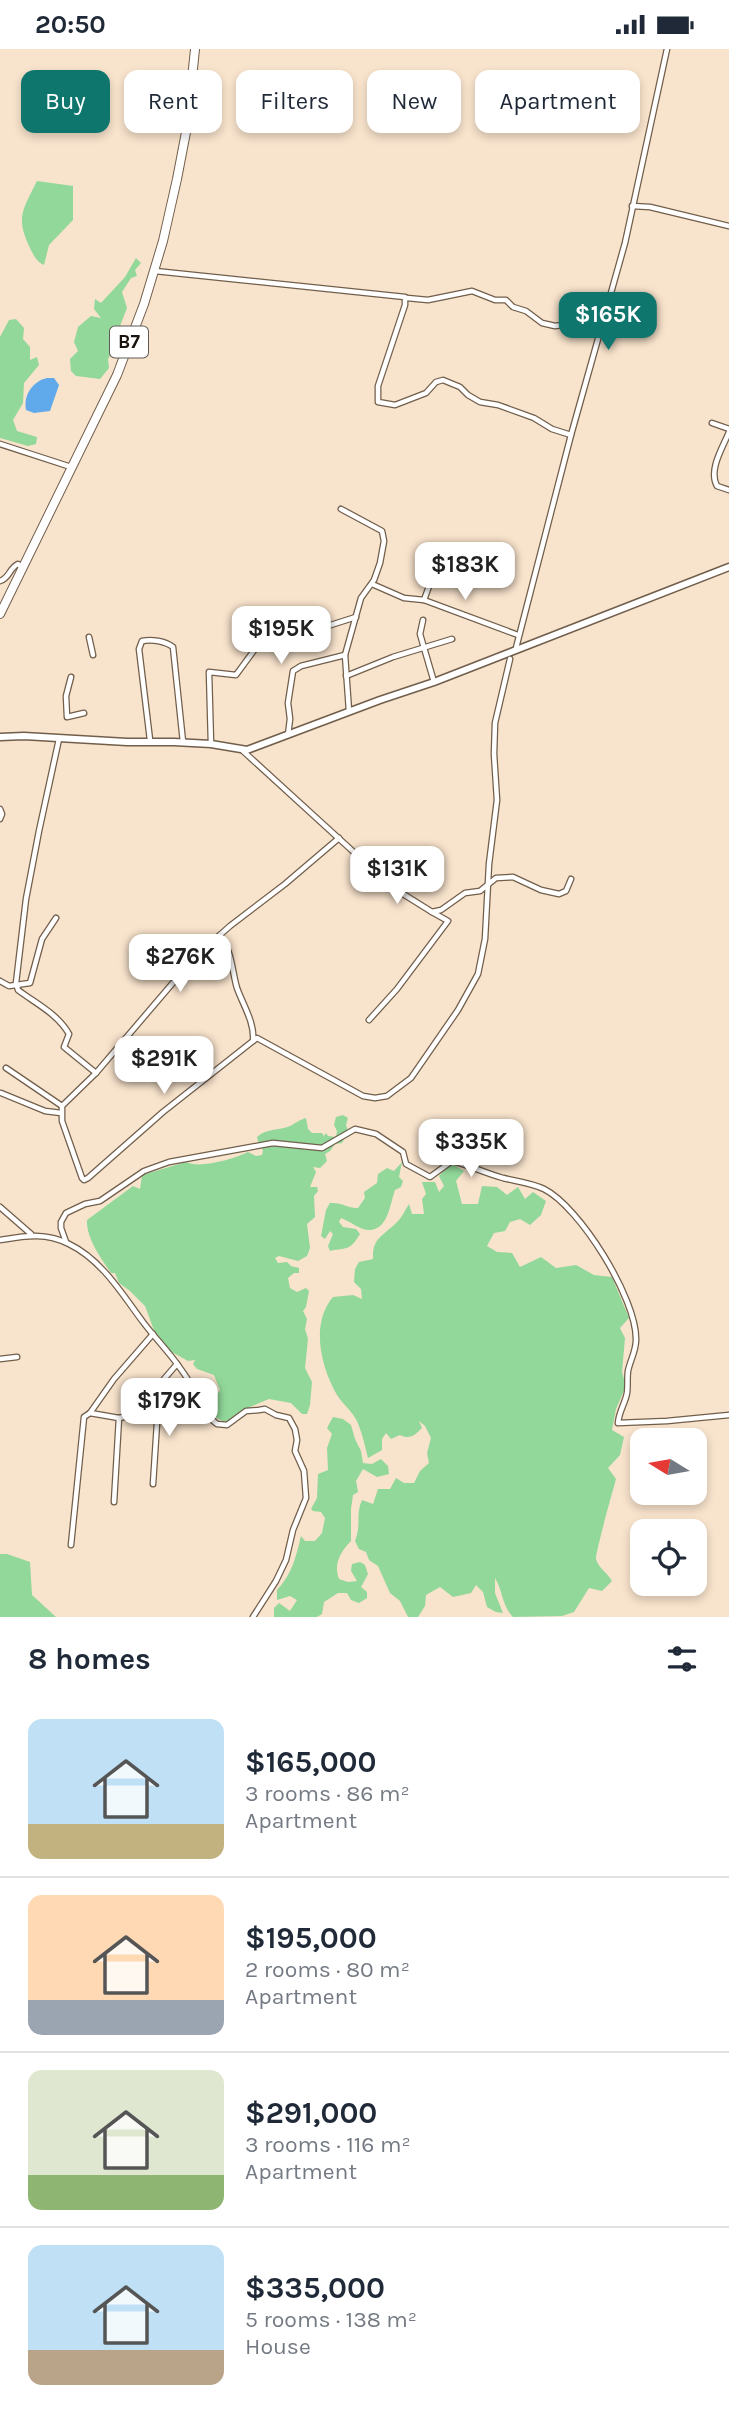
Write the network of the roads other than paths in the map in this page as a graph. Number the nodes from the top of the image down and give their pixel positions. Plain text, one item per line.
1 (195, 49) edge
2 (667, 49) edge
3 (632, 206) junction
4 (729, 226) edge
5 (155, 271) junction
6 (407, 297) junction
7 (601, 328) junction
8 (712, 423) dead end
9 (729, 430) edge
10 (571, 435) junction
11 (0, 444) edge
12 (71, 467) junction
13 (729, 490) edge
14 (341, 509) dead end
15 (23, 567) junction
16 (729, 567) edge
17 (435, 570) dead end
18 (0, 581) edge
19 (372, 584) junction
20 (424, 600) junction
21 (0, 614) edge
22 (356, 617) junction
23 (423, 620) dead end
24 (518, 635) junction
25 (89, 636) dead end
26 (452, 639) dead end
27 (516, 648) junction
28 (424, 649) junction
29 (93, 655) dead end
30 (345, 655) junction
31 (510, 659) dead end
32 (346, 676) junction
33 (71, 677) dead end
34 (434, 682) junction
35 (349, 712) junction
36 (84, 713) dead end
37 (288, 734) junction
38 (0, 737) edge
39 (60, 739) junction
40 (150, 740) junction
41 (183, 742) junction
42 (211, 744) junction
43 (242, 751) junction
44 (0, 809) edge
45 (0, 820) edge
46 (340, 838) junction
47 (571, 880) dead end
48 (488, 885) junction
49 (432, 912) junction
50 (56, 918) dead end
51 (219, 936) junction
52 (0, 981) edge
53 (17, 986) junction
54 (369, 1020) dead end
55 (253, 1041) junction
56 (6, 1068) dead end
57 (96, 1073) junction
58 (1, 1093) edge
59 (62, 1106) junction
60 (61, 1113) junction
61 (0, 1207) edge
62 (31, 1235) junction
63 (0, 1240) edge
64 (66, 1242) junction
65 (153, 1334) junction
66 (18, 1357) dead end
67 (0, 1359) edge
68 (177, 1364) junction
69 (147, 1400) junction
70 (90, 1413) junction
71 (729, 1415) edge
72 (119, 1418) junction
73 (153, 1483) dead end
74 (114, 1502) dead end
75 (71, 1545) dead end
76 (253, 1617) edge

1 - 5 highway, B7
2 - 3 street
3 - 4 street
3 - 7 street
5 - 6 street
5 - 12 highway, B7
6 - 7 street
6 - 10 street
7 - 10 street
8 - 9 street
9 - 13 street
10 - 24 street
11 - 12 street
12 - 15 highway, B7
14 - 19 street
15 - 18 street
15 - 21 highway, B7
16 - 27 main road
17 - 20 street
19 - 20 street
19 - 22 street
20 - 24 street
22 - 30 street
22 - 42 street
23 - 28 street
24 - 27 street
25 - 29 street
26 - 28 street
27 - 34 main road
28 - 32 street
28 - 34 street
30 - 32 street
30 - 37 street
31 - 48 street
32 - 35 street
33 - 36 street
34 - 35 main road
35 - 37 main road
37 - 43 main road
38 - 39 main road
39 - 40 main road
39 - 53 street
40 - 41 main road
40 - 41 street
41 - 42 main road
42 - 43 main road
43 - 46 street
44 - 45 street
46 - 49 street
46 - 51 street
47 - 48 street
48 - 49 street
48 - 55 street
49 - 54 street
50 - 53 street
51 - 55 street
51 - 57 street
52 - 53 street
53 - 57 street
55 - 60 street
56 - 59 street
57 - 59 street
58 - 60 street
59 - 60 street
61 - 62 street
62 - 63 street
62 - 64 street
64 - 65 street
64 - 71 street
65 - 68 street
65 - 70 street
66 - 67 street
68 - 69 street
68 - 76 street
69 - 72 street
69 - 73 street
70 - 72 street
70 - 75 street
72 - 74 street

